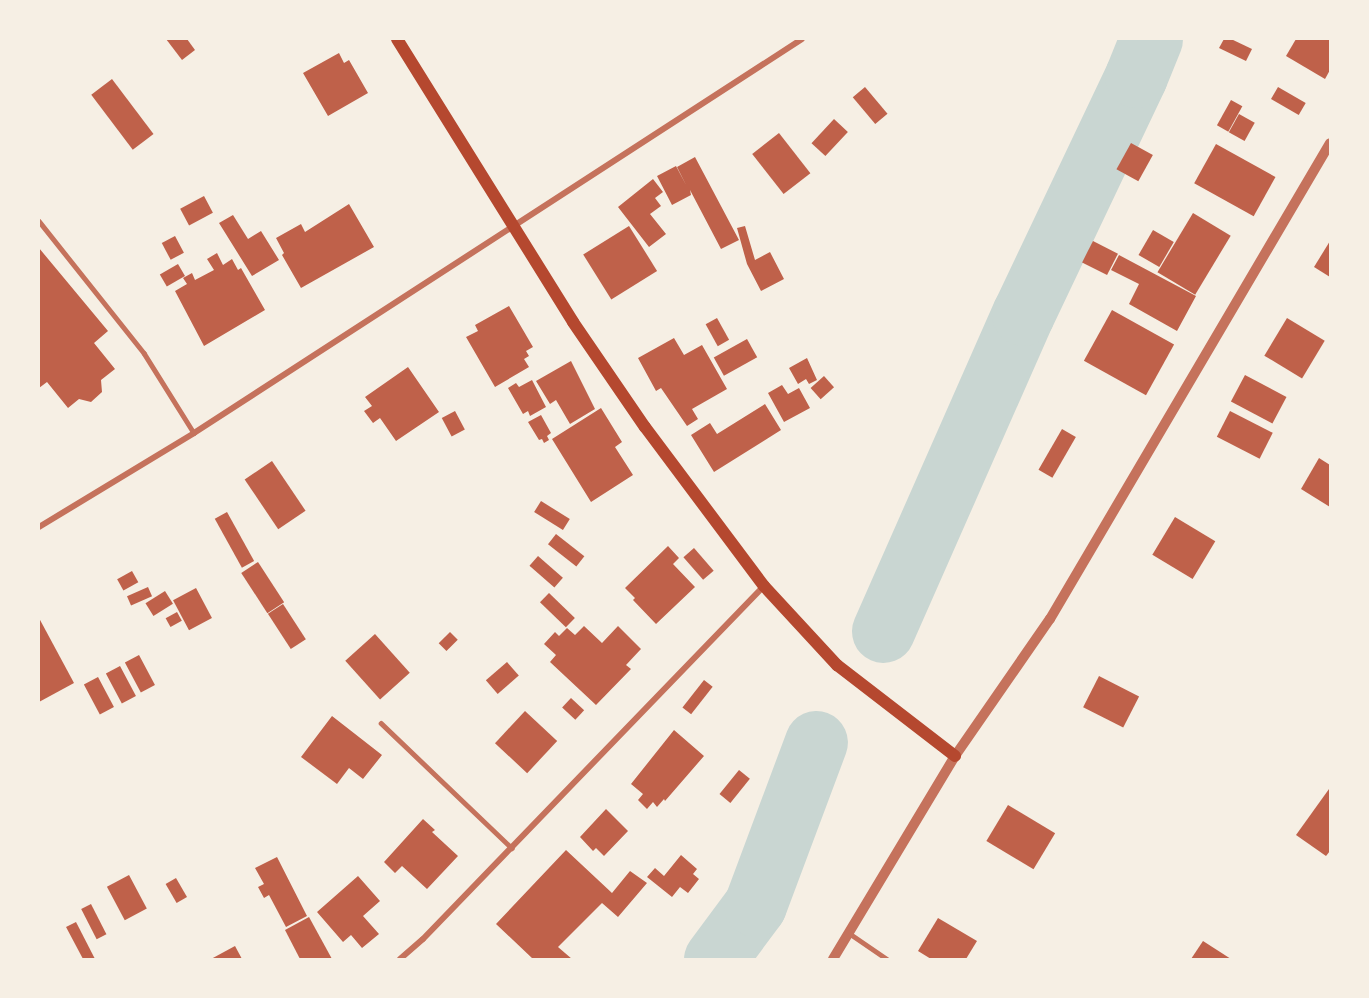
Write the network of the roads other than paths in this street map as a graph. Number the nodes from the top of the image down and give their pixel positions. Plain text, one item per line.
1 (397, 39) edge
2 (802, 39) edge
3 (1330, 143) edge
4 (39, 221) edge
5 (511, 226) junction
6 (194, 433) junction
7 (39, 526) edge
8 (764, 586) junction
9 (381, 723) dead end
10 (955, 756) junction
11 (512, 848) junction
12 (849, 933) junction
13 (400, 959) edge
14 (833, 959) edge
15 (888, 959) edge

1 - 5 main road
2 - 5 street
3 - 10 street
4 - 6 lane
5 - 6 street
5 - 8 main road
6 - 7 street
8 - 10 main road
8 - 11 street
9 - 11 lane
10 - 12 street
11 - 13 street
12 - 14 street
12 - 15 lane

